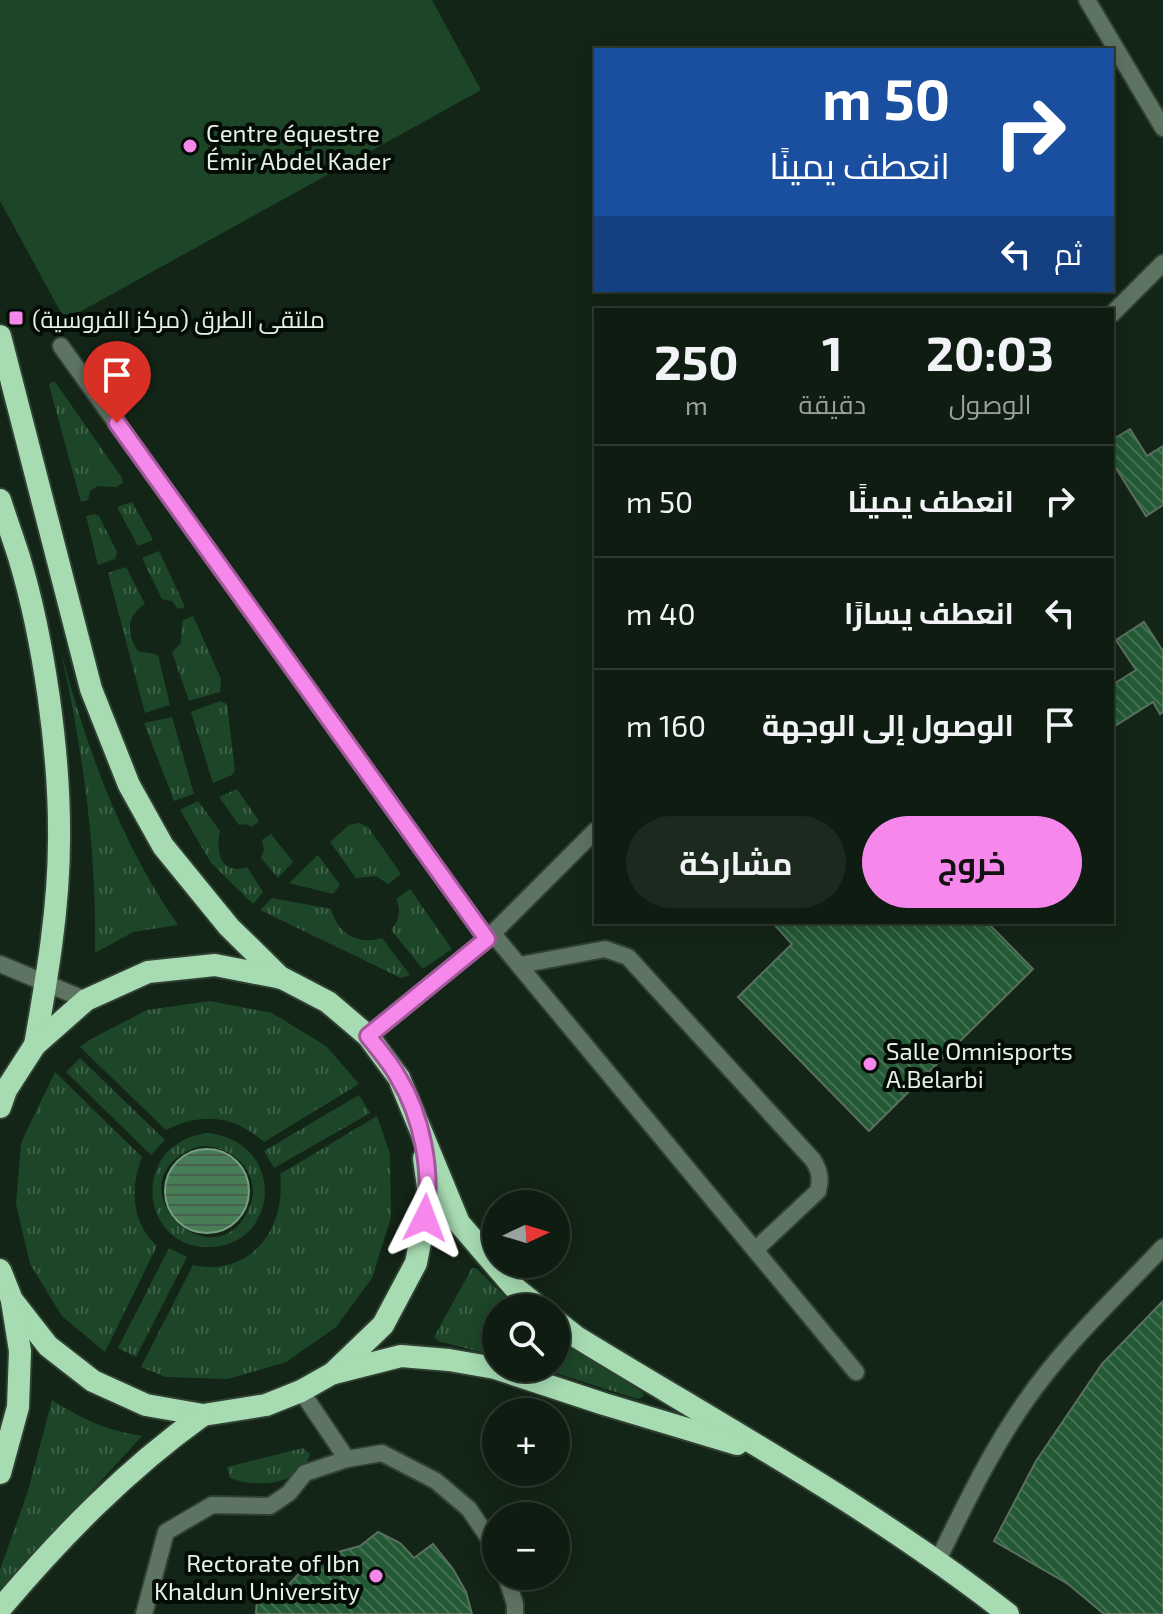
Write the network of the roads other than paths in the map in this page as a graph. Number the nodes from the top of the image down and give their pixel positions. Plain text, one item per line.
1 (1087, 0) edge
2 (1163, 128) edge
3 (1163, 263) edge
4 (1114, 312) edge
5 (0, 336) edge
6 (61, 346) dead end
7 (0, 500) edge
8 (4, 528) edge
9 (594, 832) edge
10 (490, 936) junction
11 (0, 964) edge
12 (520, 965) junction
13 (282, 978) junction
14 (46, 985) junction
15 (86, 1000) junction
16 (368, 1036) junction
17 (35, 1045) junction
18 (0, 1107) edge
19 (420, 1126) junction
20 (1163, 1247) edge
21 (755, 1250) junction
22 (0, 1270) edge
23 (523, 1294) edge
24 (12, 1300) junction
25 (570, 1332) edge
26 (856, 1372) dead end
27 (333, 1373) junction
28 (301, 1391) junction
29 (203, 1415) junction
30 (760, 1450) junction
31 (347, 1459) junction
32 (0, 1473) edge
33 (482, 1528) edge
34 (937, 1562) junction
35 (510, 1590) edge
36 (0, 1609) edge
37 (144, 1614) edge
38 (515, 1614) edge
39 (1008, 1614) edge

1 - 2 street
3 - 4 street
5 - 13 highway
6 - 10 street
7 - 8 highway
8 - 14 highway
9 - 10 street
10 - 12 street
10 - 16 street
11 - 14 street
12 - 21 street
12 - 21 street
13 - 15 highway
13 - 16 highway
14 - 15 street
14 - 17 highway
15 - 17 highway
16 - 19 highway
17 - 18 highway
19 - 23 highway
19 - 27 highway
20 - 34 street
21 - 26 street
22 - 24 highway
24 - 29 highway
24 - 32 highway
25 - 30 highway
27 - 28 highway
27 - 30 highway
28 - 29 highway
28 - 31 street
29 - 36 highway
30 - 34 highway
31 - 33 street
31 - 37 street
34 - 39 highway
35 - 38 street

